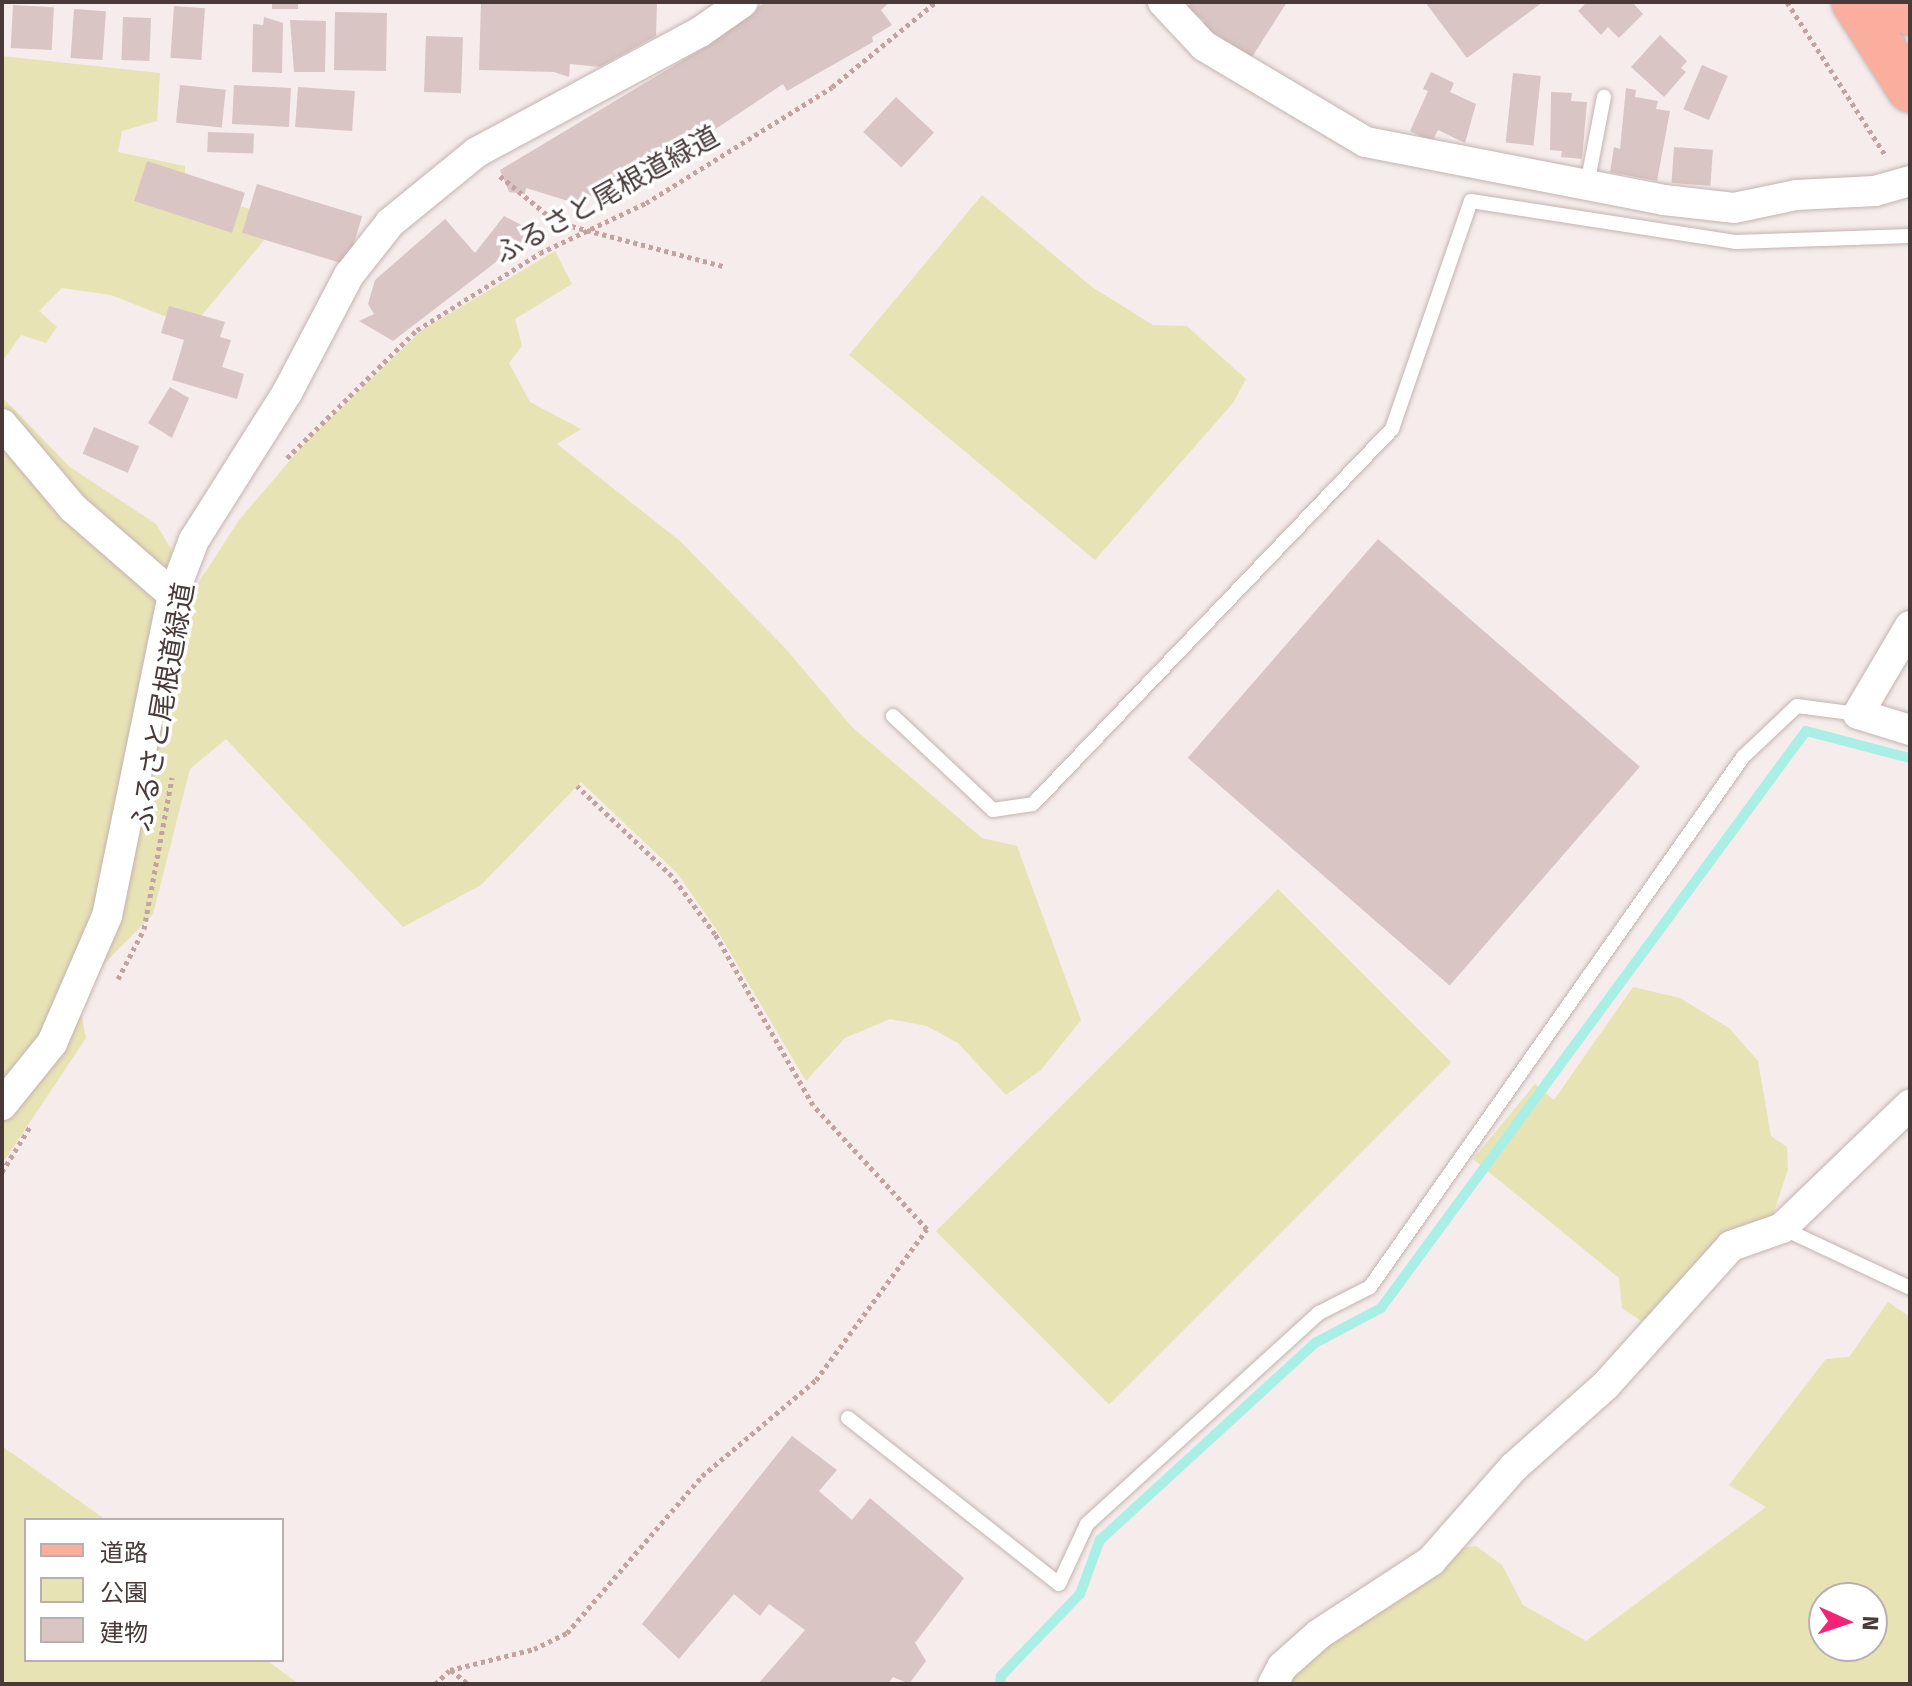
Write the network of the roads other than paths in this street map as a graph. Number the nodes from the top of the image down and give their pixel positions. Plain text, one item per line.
1 (743, 2) edge
2 (1163, 2) edge
3 (1854, 2) edge
4 (1903, 2) edge
5 (1910, 13) edge
6 (1910, 90) edge
7 (1604, 97) dead end
8 (1906, 182) edge
9 (1587, 185) junction
10 (1910, 236) edge
11 (2, 424) edge
12 (173, 595) junction
13 (1910, 626) edge
14 (1858, 714) junction
15 (893, 716) dead end
16 (1910, 730) edge
17 (2, 1105) edge
18 (1910, 1105) edge
19 (1782, 1228) junction
20 (1910, 1288) edge
21 (848, 1418) dead end
22 (1273, 1684) edge

1 - 12 street
2 - 9 street
3 - 6 main road
4 - 5 main road
7 - 9 lane
8 - 9 street
10 - 15 lane
11 - 12 street
12 - 17 street
13 - 14 street
14 - 16 street
14 - 21 lane
18 - 19 street
19 - 20 lane
19 - 22 street

